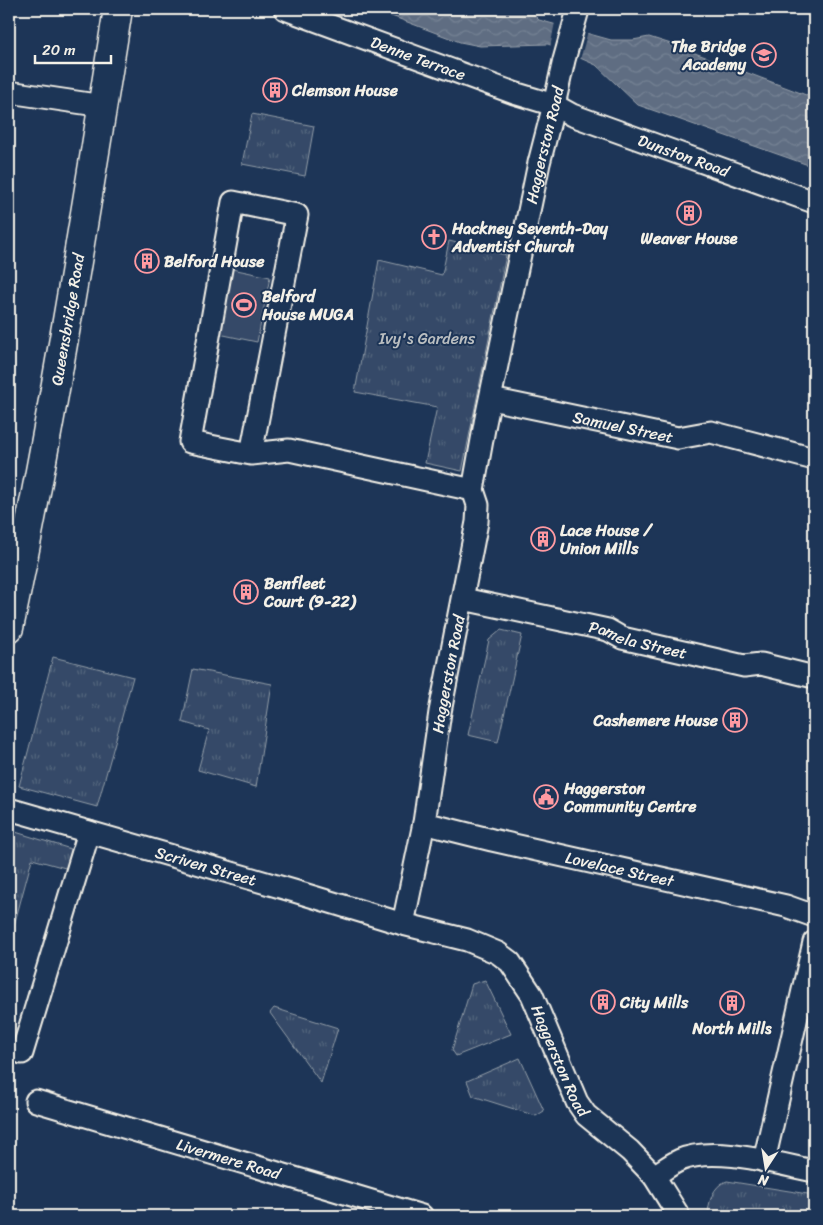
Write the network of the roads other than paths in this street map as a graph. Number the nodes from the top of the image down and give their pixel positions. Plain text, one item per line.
1 (118, 9) edge
2 (285, 9) edge
3 (578, 10) edge
4 (9, 92) edge
5 (554, 105) junction
6 (103, 106) junction
7 (814, 202) edge
8 (491, 398) junction
9 (251, 454) junction
10 (814, 459) edge
11 (472, 490) junction
12 (463, 599) junction
13 (9, 628) edge
14 (814, 677) edge
15 (9, 809) edge
16 (424, 823) junction
17 (88, 832) junction
18 (814, 916) edge
19 (403, 924) junction
20 (814, 942) edge
21 (809, 986) edge
22 (22, 1053) dead end
23 (36, 1101) dead end
24 (764, 1161) junction
25 (814, 1171) edge
26 (654, 1176) junction
27 (422, 1216) edge
28 (679, 1216) edge

1 - 6 main road, Queensbridge Road
2 - 5 street, Denne Terrace
3 - 5 street, Haggerston Road
4 - 6 street
5 - 7 street, Dunston Road
5 - 8 street, Haggerston Road
6 - 13 main road, Queensbridge Road
8 - 10 street, Samuel Street
8 - 11 street, Haggerston Road
9 - 9 street
9 - 11 street
11 - 12 street, Haggerston Road
12 - 14 street, Pamela Street
12 - 16 street, Haggerston Road
15 - 17 street, Scriven Street
16 - 18 street, Lovelace Street
16 - 19 street, Haggerston Road
17 - 19 street, Scriven Street
17 - 22 street
19 - 26 street, Haggerston Road
20 - 21 street
21 - 24 street
23 - 27 street, Livermere Road
24 - 25 street
24 - 26 street
26 - 28 street, Haggerston Road

